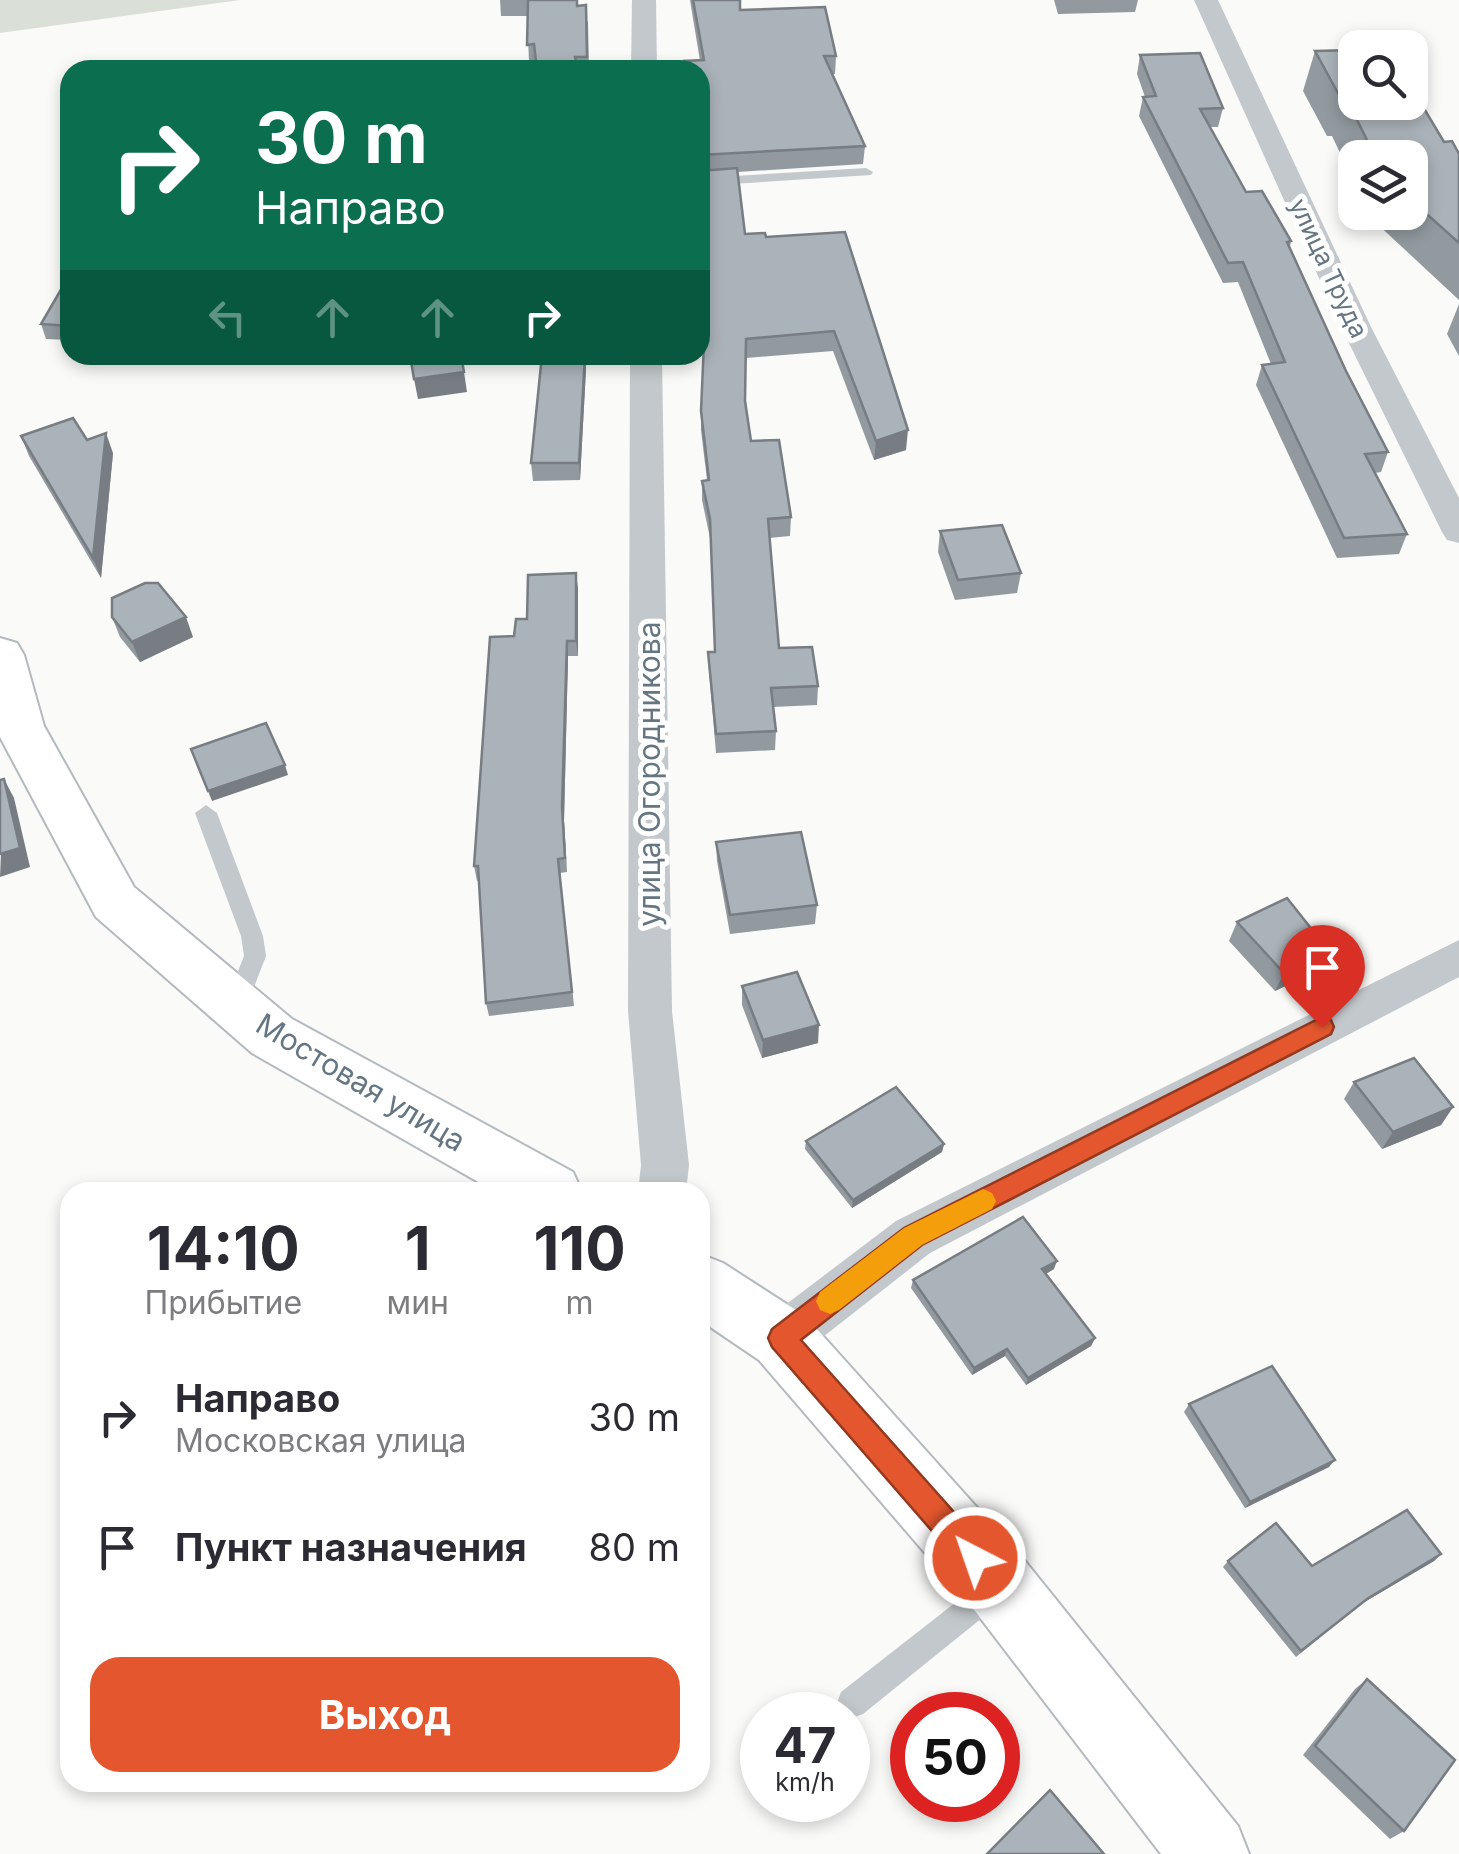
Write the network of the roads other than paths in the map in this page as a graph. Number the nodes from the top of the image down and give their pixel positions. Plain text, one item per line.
1 (644, 0) edge
2 (1206, 0) edge
3 (644, 60) edge
4 (866, 172) edge
5 (710, 181) edge
6 (646, 365) edge
7 (1459, 532) edge
8 (0, 655) edge
9 (206, 813) dead end
10 (1459, 958) edge
11 (236, 1006) junction
12 (533, 1182) edge
13 (663, 1182) edge
14 (710, 1291) edge
15 (782, 1338) junction
16 (1000, 1586) junction
17 (866, 1692) edge
18 (1210, 1854) edge

1 - 3 street
2 - 7 street, улица Труда
4 - 5 lane
6 - 13 street, улица Огородникова
8 - 11 main road, Мостовая улица
9 - 11 lane
10 - 15 street
11 - 12 main road, Мостовая улица
14 - 15 main road
15 - 16 main road
16 - 17 lane
16 - 18 main road

